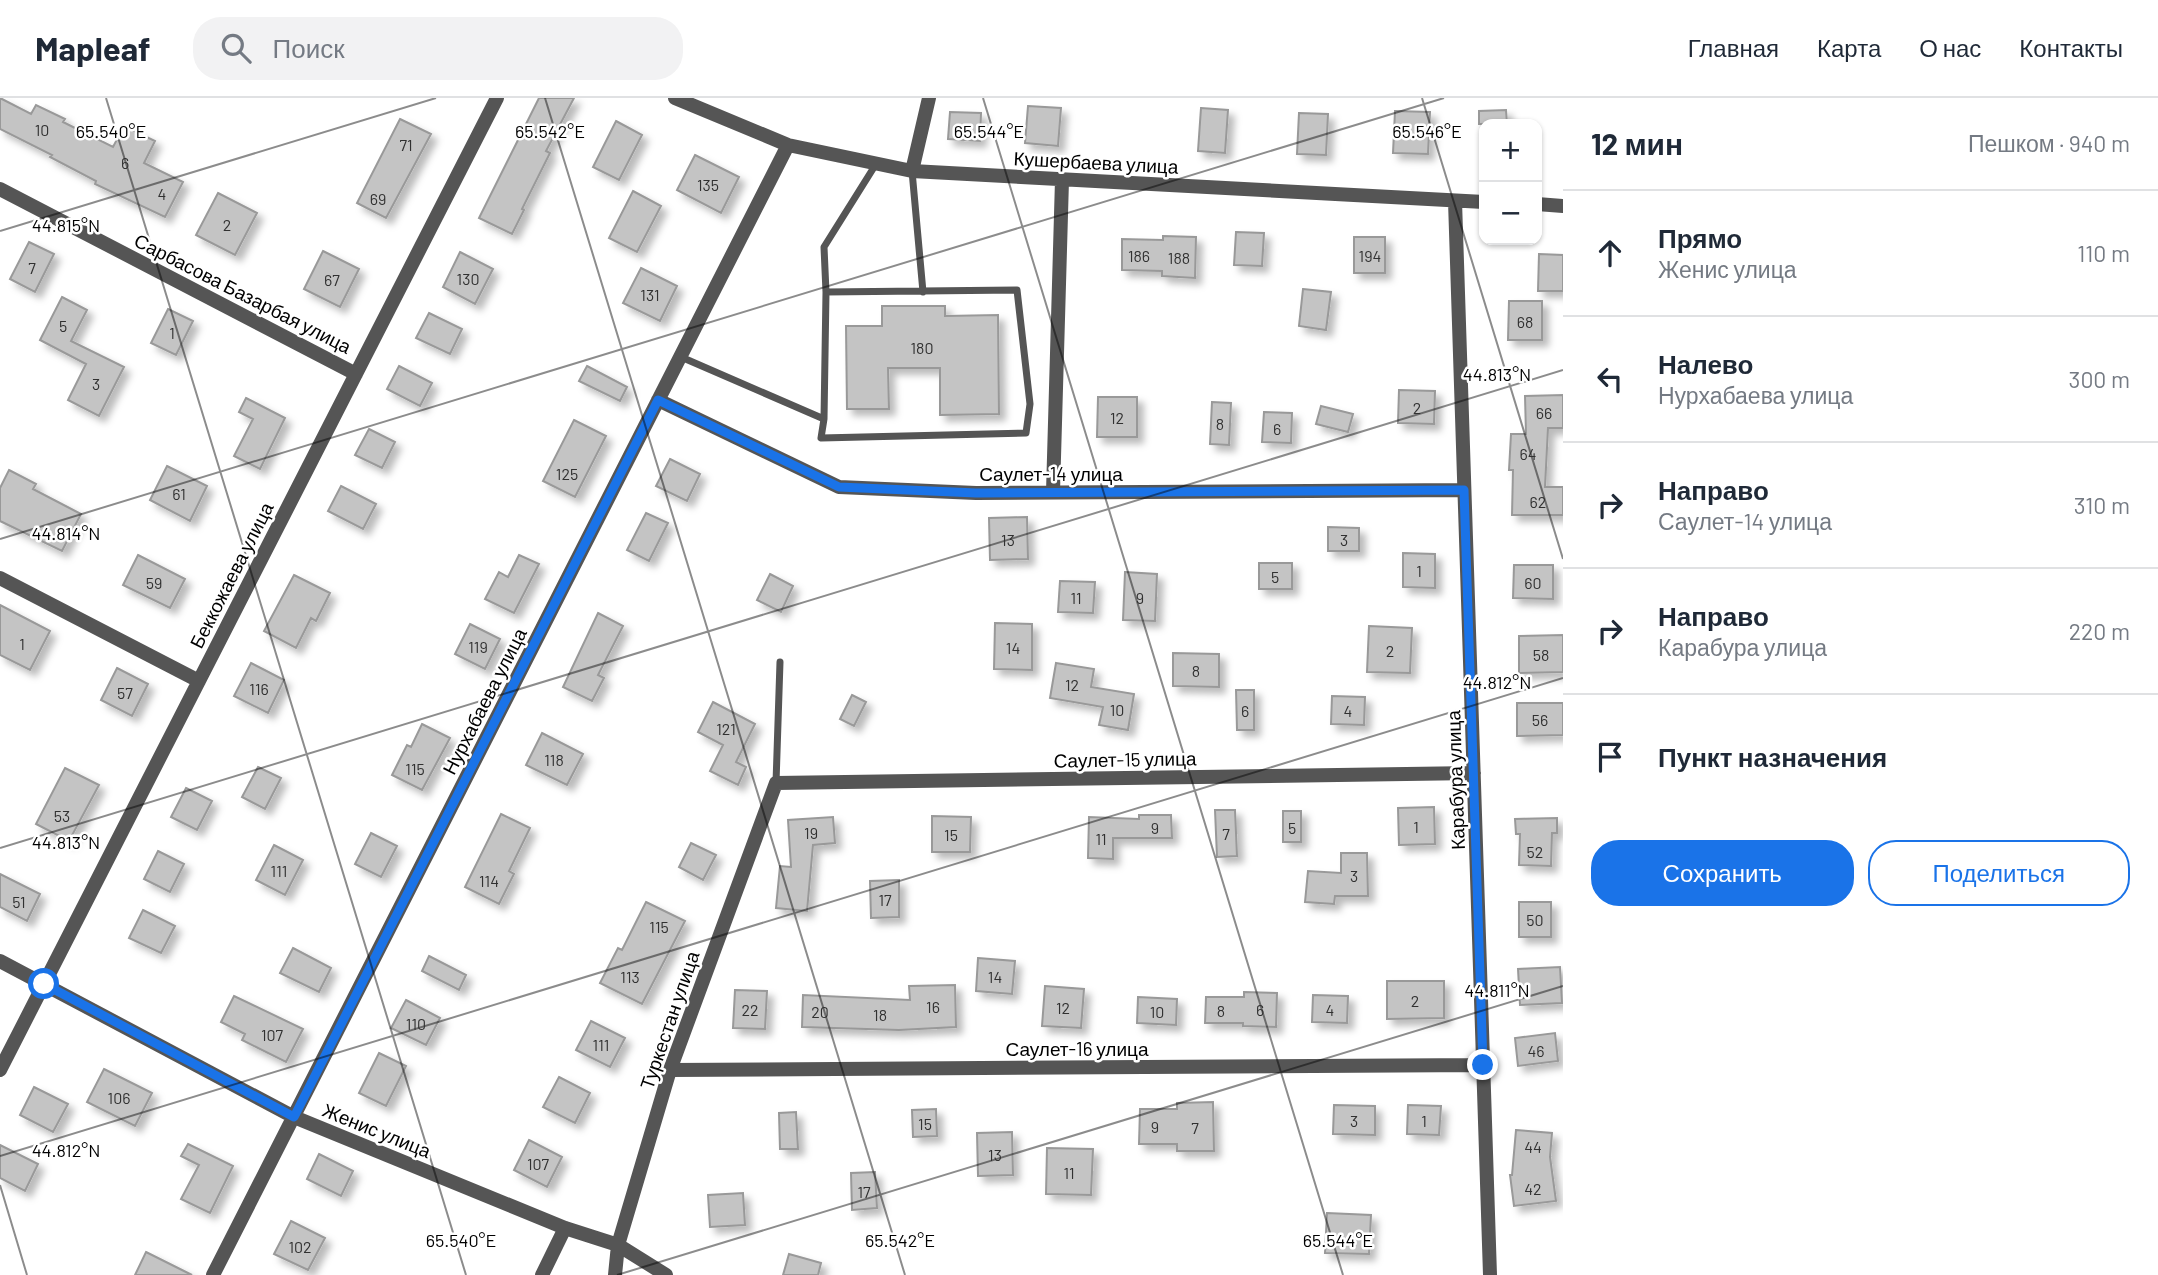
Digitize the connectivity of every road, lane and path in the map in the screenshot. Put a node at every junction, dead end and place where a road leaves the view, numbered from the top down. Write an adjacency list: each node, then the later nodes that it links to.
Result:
1 (497, 98): 16 (street, Беккожаева улица)
2 (675, 98): 4 (street, Кушербаева улица)
3 (929, 98): 6 (street)
4 (788, 145): 5 (street, Кушербаева улица); 15 (street, Нурхабаева улица)
5 (876, 163): 6 (street, Кушербаева улица); 13 (lane)
6 (912, 171): 7 (street, Кушербаева улица); 14 (lane)
7 (1062, 180): 9 (street, Кушербаева улица); 20 (street)
8 (0, 190): 16 (street, Сарбасова Базарбая улица)
9 (1455, 201): 10 (street, Кушербаева улица); 19 (street, Карабура улица)
10 (1479, 202)
11 (1542, 205): 12 (street)
12 (1563, 206)
13 (826, 292): 14 (lane); 18 (lane)
14 (923, 292): 18 (lane)
15 (680, 356): 17 (street, Нурхабаева улица); 18 (lane)
16 (356, 373): 23 (street, Беккожаева улица)
17 (658, 400): 20 (street, Саулет-14 улица); 31 (street, Нурхабаева улица)
18 (824, 419)
19 (1464, 490): 20 (street, Саулет-14 улица); 24 (street, Карабура улица)
20 (1053, 492)
21 (0, 578): 23 (street)
22 (780, 662): 25 (lane)
23 (199, 681): 27 (street, Беккожаева улица)
24 (1474, 774): 25 (street, Саулет-15 улица); 28 (street, Карабура улица)
25 (776, 783): 30 (street, Туркестан улица)
26 (0, 961): 27 (street, Женис улица)
27 (44, 984): 29 (street, Беккожаева улица); 31 (street, Женис улица)
28 (1483, 1065): 30 (street, Саулет-16 улица); 38 (street, Карабура улица)
29 (0, 1070)
30 (670, 1070): 33 (street, Туркестан улица)
31 (294, 1117): 32 (street, Женис улица); 34 (street, Нурхабаева улица)
32 (565, 1228): 33 (street, Женис улица); 35 (street)
33 (618, 1244): 36 (street, Туркестан улица); 37 (street, Женис улица)
34 (213, 1275)
35 (542, 1275)
36 (615, 1275)
37 (666, 1275)
38 (1490, 1275)

